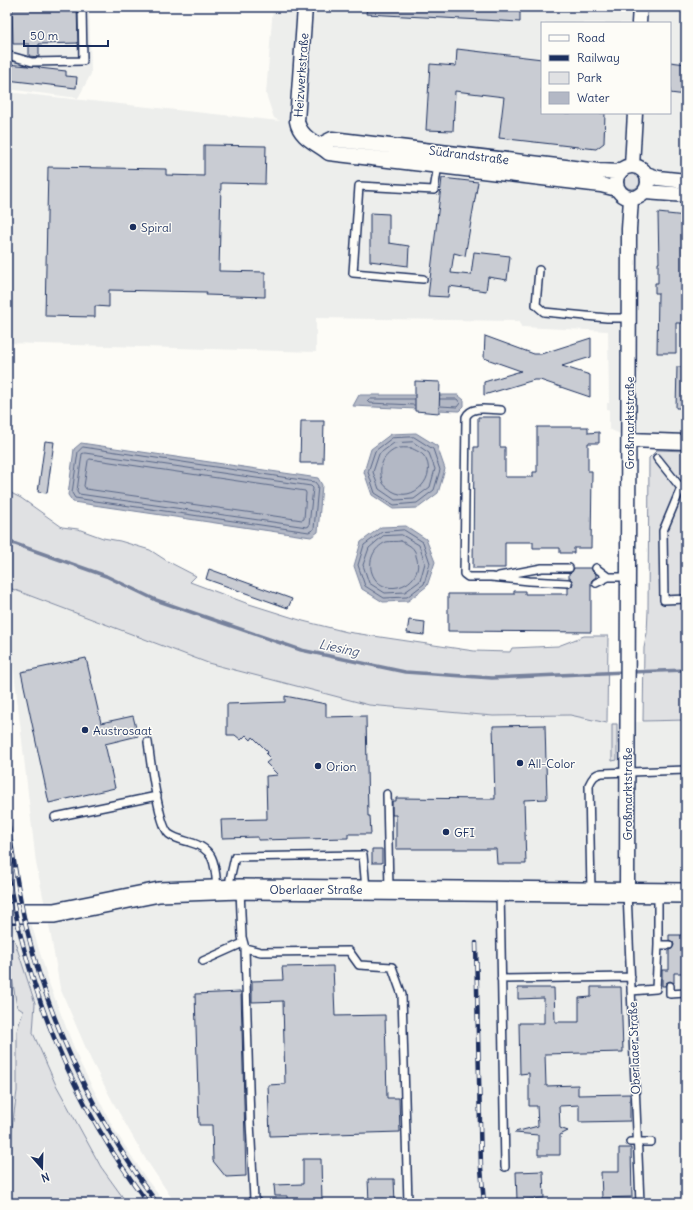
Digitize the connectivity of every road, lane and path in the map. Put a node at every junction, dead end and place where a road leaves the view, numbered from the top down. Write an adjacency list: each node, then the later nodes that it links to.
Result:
1 (82, 7): 5 (lane)
2 (305, 7): 7 (street, Heizwerkstraße)
3 (640, 7): 4 (street)
4 (639, 22)
5 (7, 55)
6 (635, 114): 9 (street)
7 (314, 142): 8 (street, Südrandstraße); 9 (street, Südrandstraße)
8 (438, 165): 12 (street, Südrandstraße); 17 (lane)
9 (626, 169): 10 (street, Südrandstraße); 12 (street)
10 (646, 174): 11 (street, Südrandstraße); 13 (street)
11 (686, 182)
12 (617, 189): 15 (street, Südrandstraße)
13 (646, 192): 14 (street); 15 (street)
14 (686, 195)
15 (631, 199): 18 (street, Großmarktstraße)
16 (539, 270): 18 (lane)
17 (423, 279)
18 (629, 318): 20 (street, Großmarktstraße)
19 (501, 410): 26 (lane)
20 (629, 440): 21 (street); 28 (street, Großmarktstraße)
21 (686, 442)
22 (657, 458): 23 (lane)
23 (684, 488): 31 (lane)
24 (569, 568): 26 (lane)
25 (596, 568): 27 (lane)
26 (491, 577): 29 (lane)
27 (608, 577): 28 (lane); 30 (lane)
28 (628, 578): 34 (street, Großmarktstraße)
29 (568, 583)
30 (596, 583)
31 (686, 599)
32 (148, 742): 36 (lane)
33 (686, 770): 34 (lane)
34 (627, 771): 42 (lane); 43 (street, Großmarktstraße)
35 (387, 794): 40 (lane)
36 (157, 796): 37 (lane); 38 (lane)
37 (54, 817)
38 (229, 889): 39 (main road, Oberlaaer Straße); 39 (lane); 46 (main road, Oberlaaer Straße); 49 (lane)
39 (366, 890): 40 (main road, Oberlaaer Straße)
40 (389, 890): 41 (main road, Oberlaaer Straße)
41 (500, 891): 42 (main road, Oberlaaer Straße); 52 (lane)
42 (591, 892): 43 (main road, Oberlaaer Straße)
43 (627, 892): 44 (main road, Oberlaaer Straße); 51 (lane, Oberlaaer Straße)
44 (658, 893): 45 (main road, Oberlaaer Straße); 47 (lane)
45 (686, 893)
46 (7, 913)
47 (658, 944): 48 (lane); 54 (lane)
48 (669, 945)
49 (244, 946): 50 (lane); 59 (lane); 60 (lane)
50 (203, 961)
51 (631, 977): 52 (lane); 54 (lane, Oberlaaer Straße)
52 (501, 979): 58 (lane)
53 (670, 986): 55 (lane)
54 (631, 991): 56 (lane, Oberlaaer Straße)
55 (686, 993)
56 (634, 1142): 57 (lane); 61 (lane, Oberlaaer Straße)
57 (651, 1142)
58 (505, 1167)
59 (258, 1203)
60 (408, 1203)
61 (640, 1203)

